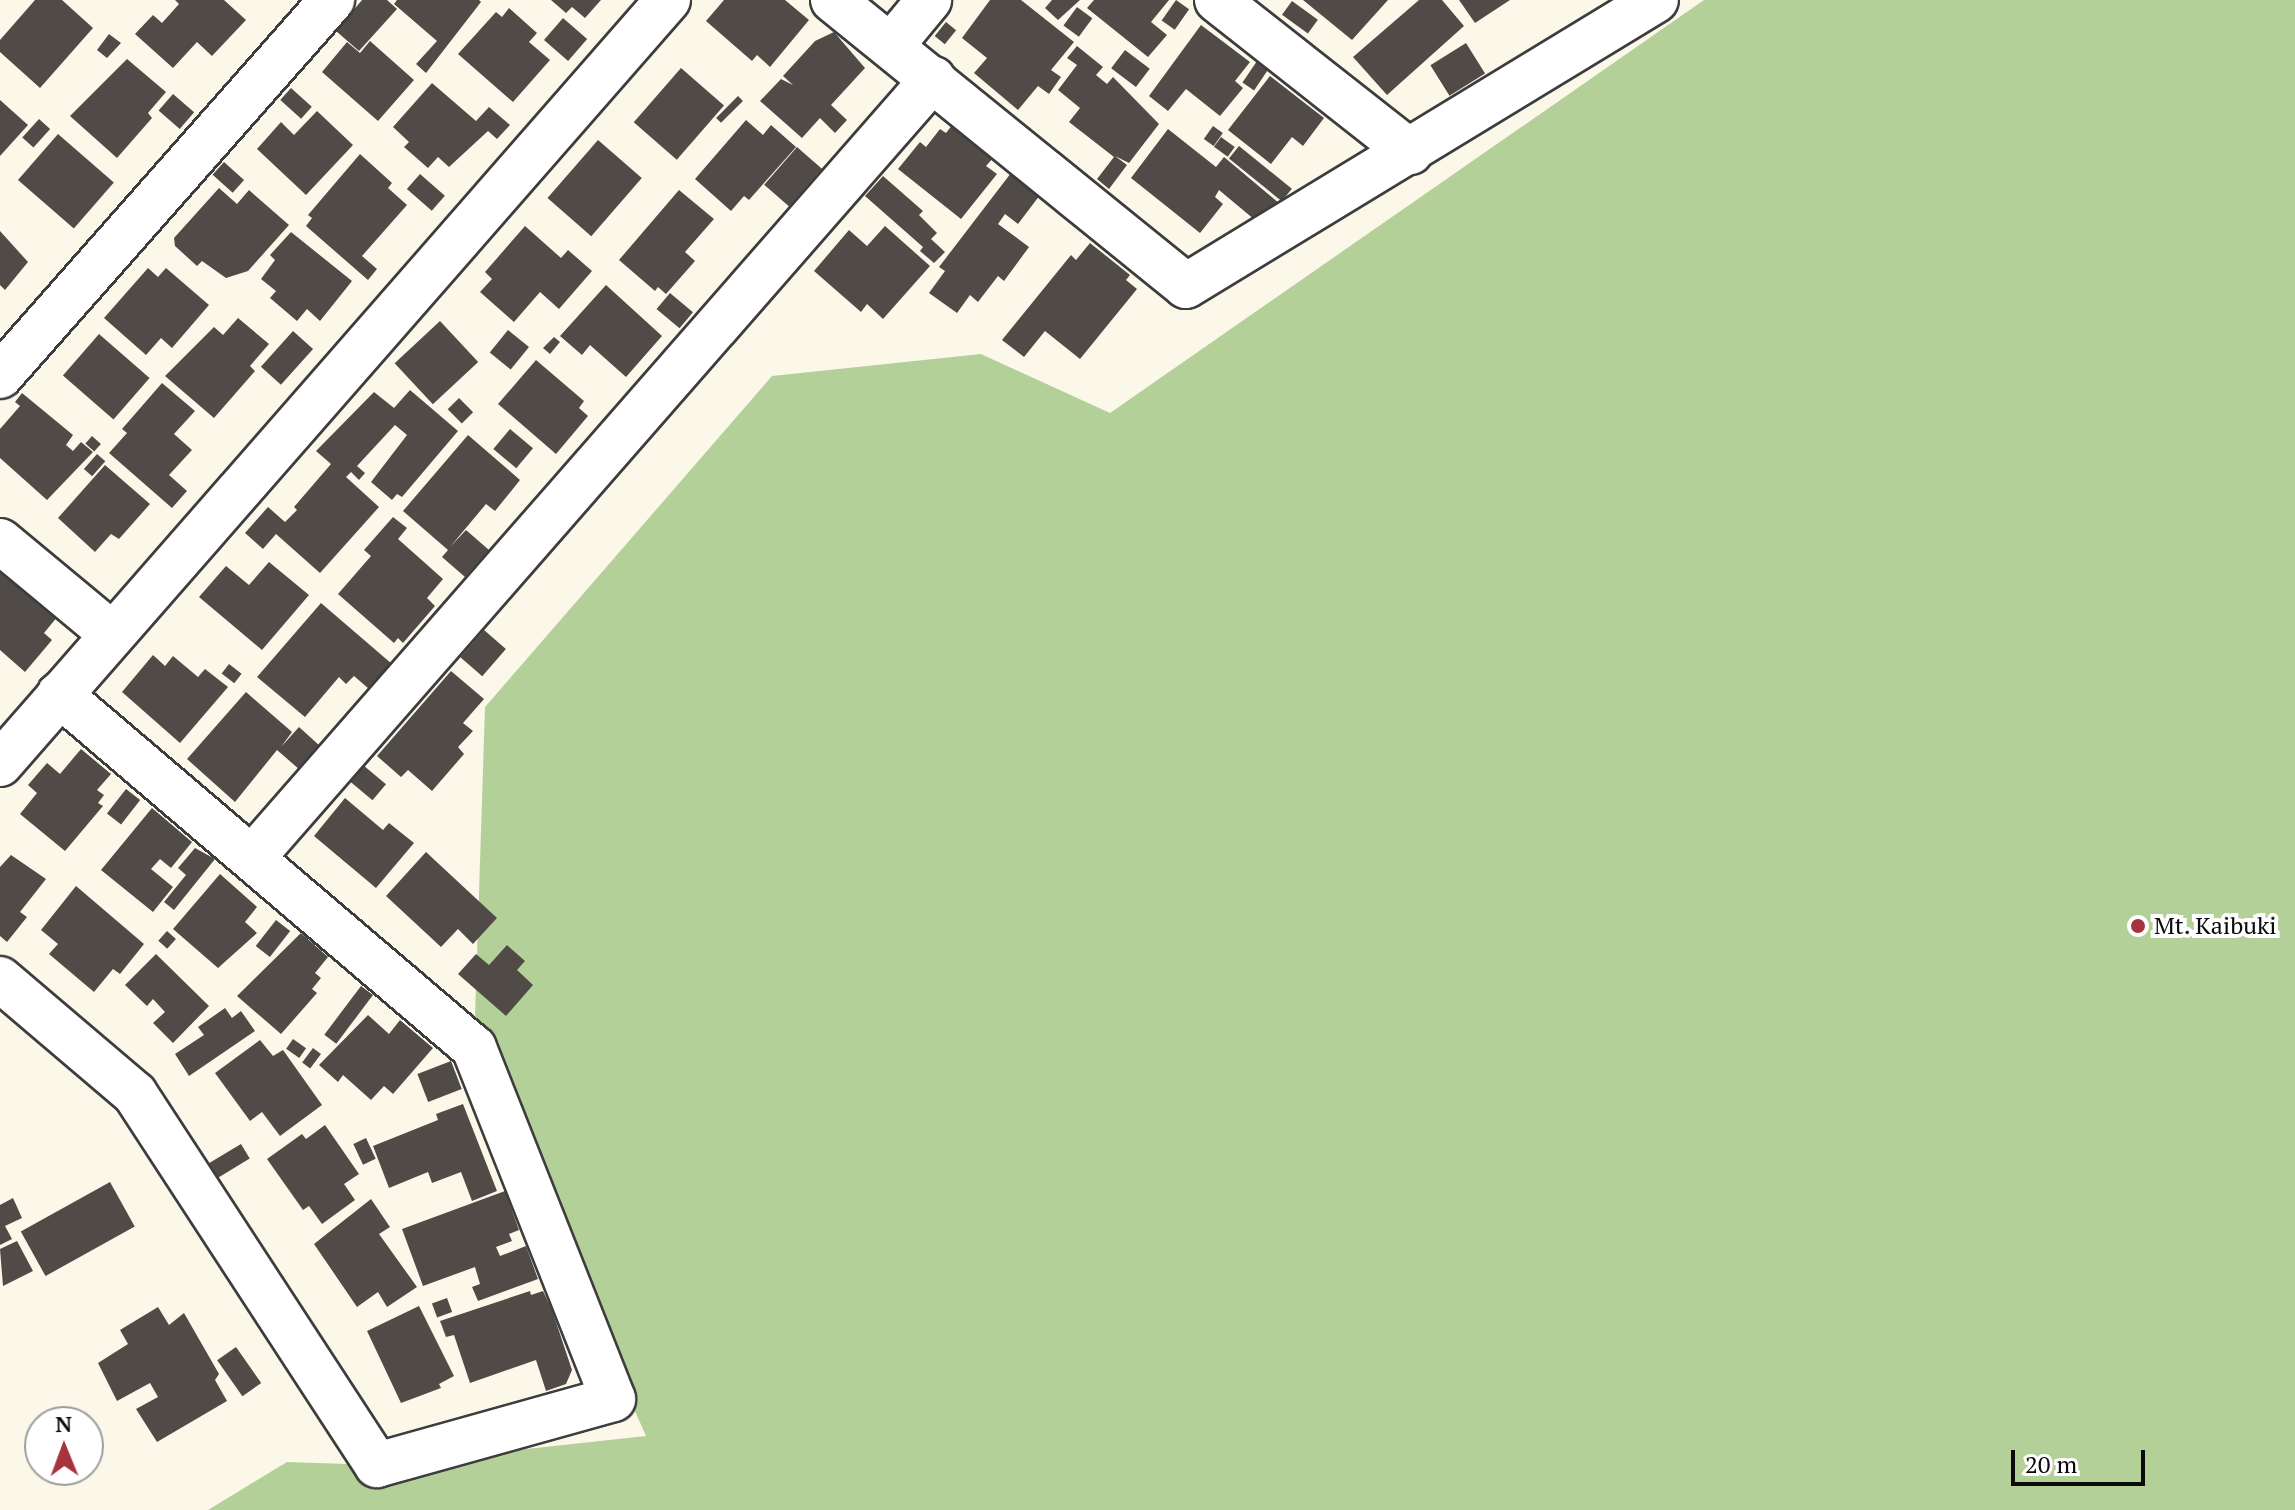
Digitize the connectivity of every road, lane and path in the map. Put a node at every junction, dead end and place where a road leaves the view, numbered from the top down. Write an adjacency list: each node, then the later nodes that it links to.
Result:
1 (332, 0): 10 (street)
2 (668, 0): 12 (street)
3 (833, 0): 7 (street)
4 (929, 0): 7 (street)
5 (1656, 0): 9 (street)
6 (1226, 3): 9 (street)
7 (891, 46): 8 (street)
8 (933, 79): 9 (street); 15 (street)
9 (1410, 152)
10 (0, 376)
11 (0, 541): 12 (street)
12 (111, 633): 13 (street)
13 (59, 694): 14 (street); 15 (street)
14 (0, 764)
15 (252, 858): 16 (street)
16 (0, 979)

